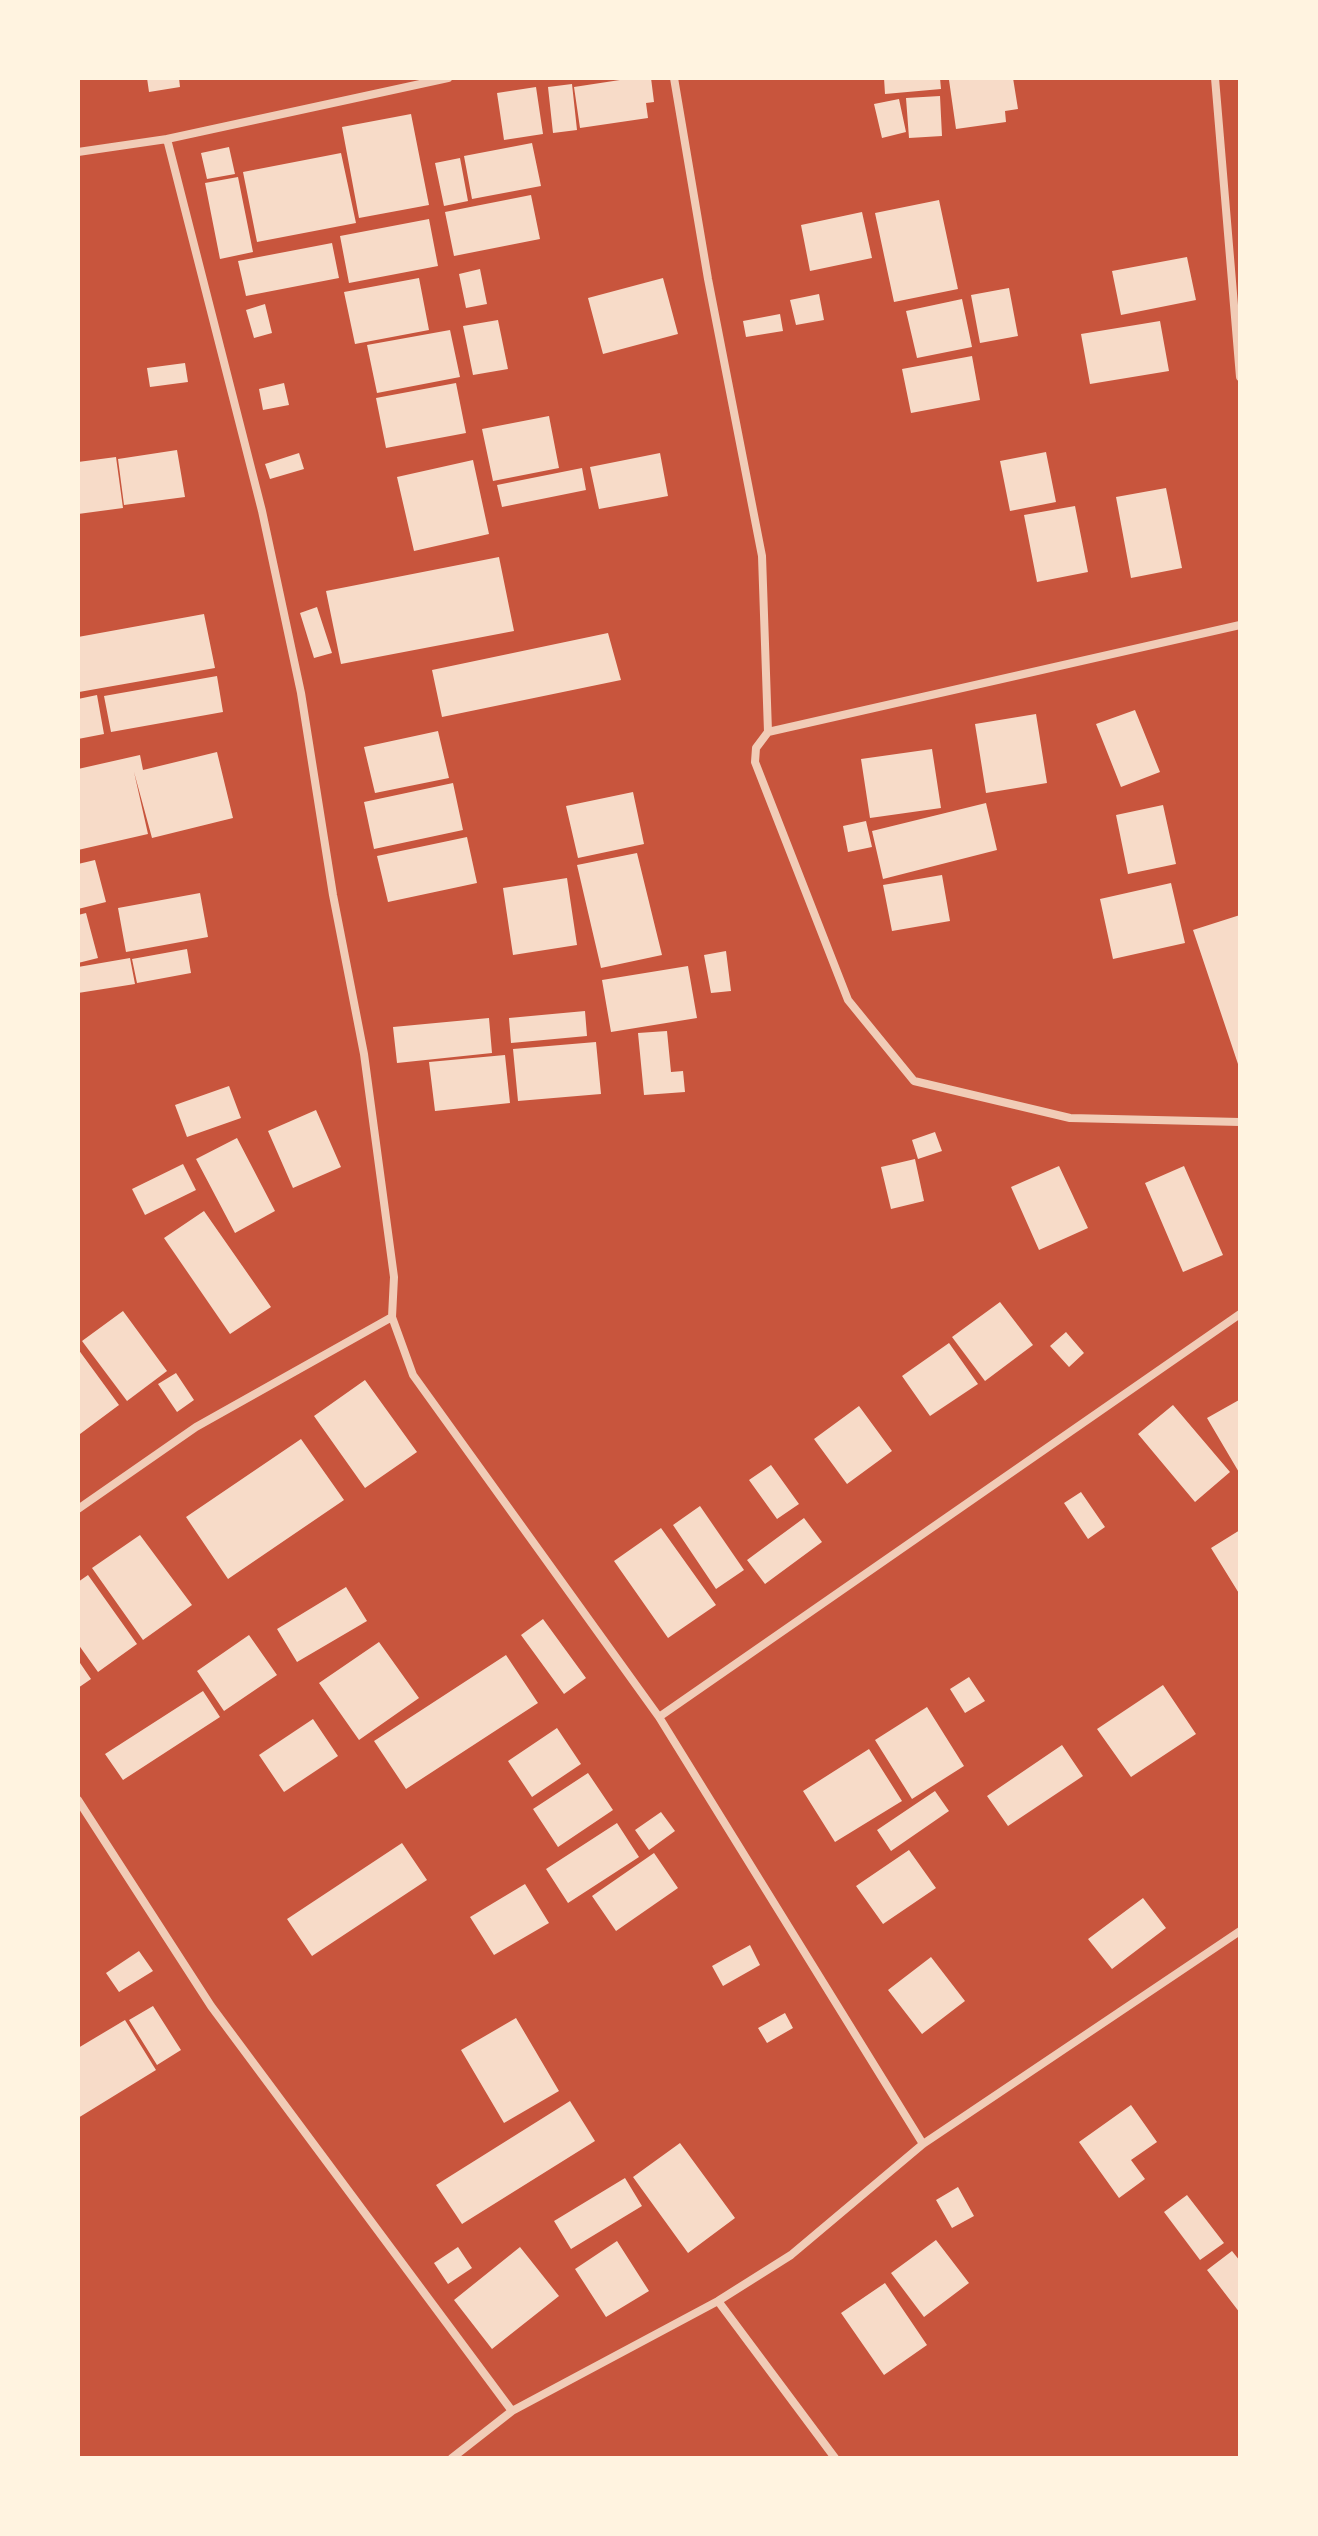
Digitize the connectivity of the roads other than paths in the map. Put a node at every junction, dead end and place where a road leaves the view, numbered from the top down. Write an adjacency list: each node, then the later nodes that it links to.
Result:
1 (448, 78): 4 (street)
2 (674, 78): 8 (street)
3 (1215, 78): 6 (street)
4 (167, 139): 5 (street); 11 (street)
5 (78, 152)
6 (1240, 377)
7 (1240, 625): 8 (street)
8 (768, 732): 9 (street)
9 (1240, 1122)
10 (1240, 1314): 13 (street)
11 (392, 1317): 12 (street); 13 (street)
12 (78, 1509)
13 (659, 1717): 16 (street)
14 (78, 1800): 18 (street)
15 (1240, 1931): 16 (street)
16 (923, 2144): 17 (street)
17 (718, 2301): 18 (street); 20 (street)
18 (512, 2411): 19 (street)
19 (452, 2458)
20 (835, 2458)

